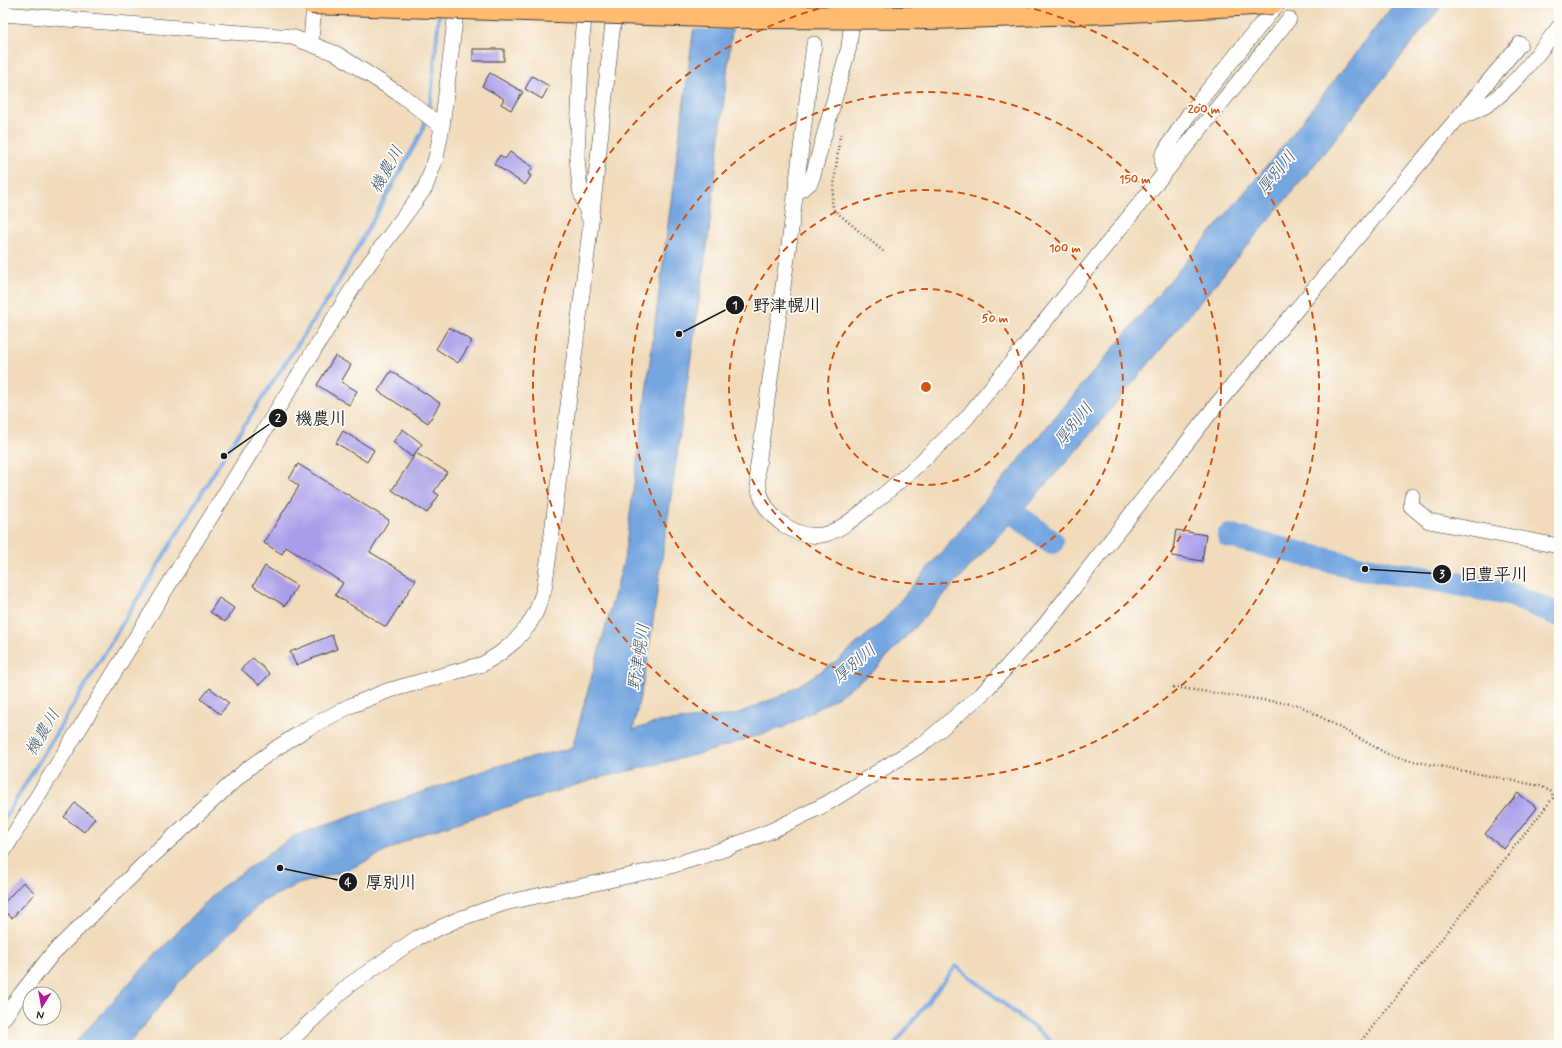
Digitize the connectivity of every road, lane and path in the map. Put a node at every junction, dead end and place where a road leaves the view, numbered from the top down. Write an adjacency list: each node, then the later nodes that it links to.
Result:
1 (313, 3): 6 (highway, bridge); 11 (street)
2 (457, 3): 15 (street)
3 (586, 3): 19 (street)
4 (615, 3): 19 (street)
5 (854, 3): 18 (street)
6 (1272, 3)
7 (1278, 3): 17 (street)
8 (3, 14): 11 (street)
9 (1289, 19): 17 (street)
10 (1559, 27): 14 (street)
11 (310, 43): 15 (street)
12 (814, 44): 18 (street)
13 (1520, 44): 14 (street)
14 (1458, 119): 26 (street)
15 (437, 123): 24 (street)
16 (841, 128): 20 (path)
17 (1165, 172): 18 (street)
18 (795, 194)
19 (591, 222): 25 (street)
20 (884, 252)
21 (1412, 496): 22 (street)
22 (1559, 546)
23 (1173, 687): 27 (path)
24 (3, 852)
25 (3, 1019)
26 (286, 1045)
27 (1358, 1045)

